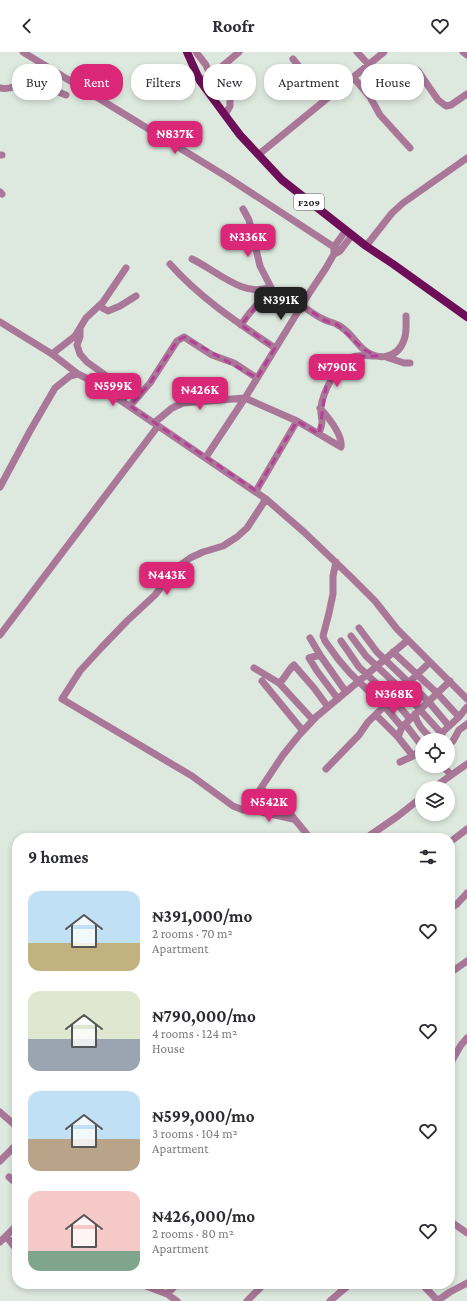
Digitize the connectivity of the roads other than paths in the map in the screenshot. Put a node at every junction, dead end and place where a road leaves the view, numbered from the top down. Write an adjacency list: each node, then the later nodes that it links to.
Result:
1 (23, 52): 31 (street)
2 (187, 52): 18 (main road, F209)
3 (196, 52): 10 (street)
4 (239, 52): 11 (street)
5 (357, 52): 13 (street)
6 (384, 52): 13 (street)
7 (463, 52): 8 (street)
8 (467, 55)
9 (293, 59): 12 (street)
10 (205, 64)
11 (225, 64)
12 (297, 64)
13 (369, 64)
14 (361, 70): 15 (street)
15 (353, 77): 25 (street)
16 (203, 79): 18 (street)
17 (424, 80): 20 (street)
18 (200, 81): 24 (main road, F209)
19 (0, 88): 21 (street)
20 (467, 94)
21 (66, 95)
22 (230, 100): 24 (street)
23 (324, 100): 26 (street)
24 (225, 115): 26 (main road, F209)
25 (410, 148)
26 (258, 155): 29 (main road, F209)
27 (467, 158): 30 (street)
28 (243, 209): 35 (street)
29 (349, 233): 30 (main road, F209); 31 (street)
30 (366, 246): 41 (main road, F209)
31 (336, 251): 38 (street)
32 (192, 259): 35 (street)
33 (170, 264): 43 (street)
34 (126, 268): 39 (street)
35 (270, 287): 36 (street)
36 (275, 295): 38 (street); 43 (street)
37 (136, 296): 39 (street)
38 (302, 305): 45 (street); 47 (street)
39 (99, 306): 44 (street)
40 (406, 316): 48 (street)
41 (467, 317)
42 (0, 322): 46 (street)
43 (241, 325): 45 (street)
44 (80, 328): 46 (street); 53 (street)
45 (275, 348): 51 (street)
46 (52, 354): 50 (street)
47 (377, 356): 48 (street); 54 (street)
48 (386, 357): 49 (street)
49 (410, 363)
50 (78, 374): 53 (street); 59 (street)
51 (257, 378): 52 (street); 53 (street)
52 (245, 398): 55 (street); 56 (street); 58 (street)
53 (126, 404): 56 (street)
54 (320, 408): 57 (street); 57 (street)
55 (297, 421): 57 (street); 60 (street)
56 (156, 424): 58 (street); 64 (street)
57 (319, 434)
58 (206, 457): 60 (street)
59 (0, 487)
60 (256, 491): 61 (street)
61 (266, 499): 62 (street); 114 (street)
62 (336, 562): 67 (street); 78 (street)
63 (359, 628): 71 (street)
64 (0, 635)
65 (351, 636): 73 (street)
66 (310, 638): 70 (street)
67 (408, 640): 69 (street); 72 (street)
68 (341, 641): 75 (street)
69 (393, 652): 71 (street); 76 (street)
70 (320, 655): 83 (street); 85 (street)
71 (384, 659): 73 (street); 81 (street)
72 (430, 662): 76 (street); 79 (street)
73 (377, 666): 75 (street); 82 (street)
74 (254, 668): 80 (street)
75 (366, 675): 78 (street); 86 (street)
76 (418, 675): 81 (street); 84 (street)
77 (262, 681): 98 (street)
78 (359, 681): 83 (street); 90 (street)
79 (450, 681): 84 (street); 87 (street)
80 (279, 683): 89 (street); 95 (street)
81 (409, 683): 82 (street); 88 (street)
82 (402, 690): 86 (street); 94 (street)
83 (346, 692): 85 (street)
84 (437, 693): 88 (street); 93 (street)
85 (338, 699): 89 (street)
86 (393, 699): 90 (street); 94 (street)
87 (467, 699)
88 (428, 701): 94 (street); 97 (street)
89 (328, 707): 95 (street)
90 (385, 707): 92 (street); 94 (street)
91 (467, 707): 93 (street)
92 (376, 715): 99 (street); 109 (street)
93 (459, 717): 97 (street)
94 (410, 719): 99 (street); 100 (street); 101 (street); 102 (street); 104 (street)
95 (313, 720): 98 (street)
96 (467, 724): 105 (street)
97 (450, 726): 103 (street)
98 (303, 730): 112 (street)
99 (392, 730): 104 (street)
100 (416, 733)
101 (426, 733)
102 (440, 733)
103 (443, 733)
104 (398, 737): 106 (street)
105 (455, 737)
106 (414, 756): 107 (street)
107 (400, 762)
108 (467, 764): 110 (street)
109 (326, 769)
110 (451, 775): 111 (street)
111 (443, 781)
112 (262, 788): 114 (street); 115 (street)
113 (415, 802): 118 (street)
114 (246, 809): 115 (street)
115 (293, 819): 117 (street)
116 (467, 829): 119 (street)
117 (306, 833)
118 (373, 833)
119 (455, 838)
120 (467, 893): 121 (street)
121 (455, 904)
122 (467, 961): 123 (street)
123 (455, 969)
124 (467, 1038): 125 (street)
125 (455, 1054)
126 (0, 1112): 127 (street)
127 (12, 1122)
128 (12, 1149): 129 (street)
129 (0, 1161)
130 (9, 1177): 131 (street)
131 (12, 1180)
132 (455, 1225): 134 (street)
133 (12, 1230): 135 (street)
134 (467, 1233)
135 (6, 1236): 136 (street); 137 (street)
136 (0, 1242)
137 (12, 1244)
138 (467, 1283): 148 (street)
139 (154, 1289): 144 (street)
140 (172, 1289): 144 (street)
141 (259, 1289): 146 (street)
142 (344, 1289): 147 (street)
143 (427, 1289): 148 (street)
144 (167, 1294): 145 (street)
145 (178, 1301)
146 (247, 1301)
147 (330, 1301)
148 (438, 1301)

